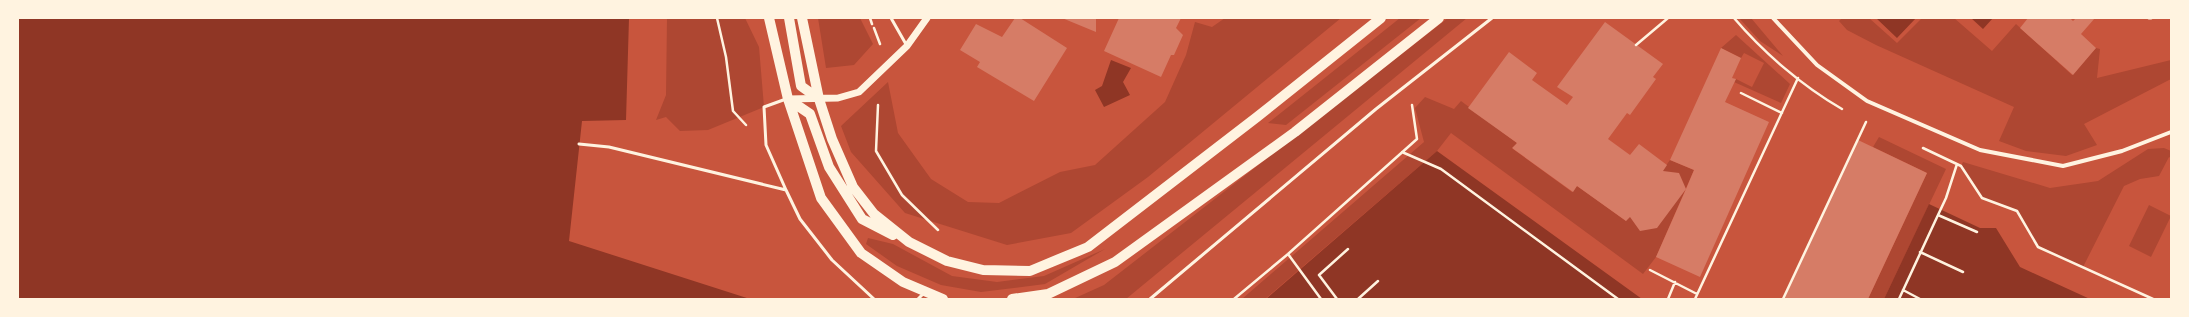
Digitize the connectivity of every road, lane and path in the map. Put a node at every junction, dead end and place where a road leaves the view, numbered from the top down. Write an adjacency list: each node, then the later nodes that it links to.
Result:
1 (717, 18): 30 (path)
2 (769, 18): 21 (main road)
3 (789, 18): 22 (main road)
4 (802, 18): 22 (main road)
5 (870, 18): 14 (path)
6 (891, 18): 16 (lane)
7 (927, 18): 16 (street)
8 (1381, 18): 38 (main road)
9 (1439, 18): 51 (main road)
10 (1492, 18): 18 (lane)
11 (1668, 18): 15 (path)
12 (1734, 18): 17 (path)
13 (1773, 18): 28 (street)
14 (880, 45)
15 (1636, 45)
16 (908, 46): 22 (street)
17 (1798, 78): 19 (path); 24 (path)
18 (1410, 84): 32 (path); 52 (lane)
19 (1808, 85)
20 (1741, 93): 24 (path)
21 (788, 99): 22 (street); 30 (lane); 38 (main road); 48 (main road)
22 (818, 99): 38 (main road)
23 (878, 105): 36 (path)
24 (1782, 113): 47 (path)
25 (1862, 120): 26 (path)
26 (1866, 122): 27 (path); 60 (path)
27 (1872, 125)
28 (2171, 132)
29 (579, 144): 34 (lane)
30 (766, 145): 34 (lane)
31 (1921, 148): 33 (path)
32 (1402, 152): 41 (path); 57 (path)
33 (1957, 164): 35 (path); 63 (path)
34 (786, 190): 49 (lane)
35 (1938, 215): 37 (path); 40 (path)
36 (940, 232)
37 (1977, 232)
38 (909, 242)
39 (1348, 249): 55 (path)
40 (1920, 252): 43 (path); 46 (path)
41 (1288, 254): 53 (path); 54 (path)
42 (1650, 270): 45 (path)
43 (1963, 272)
44 (1378, 281): 56 (path)
45 (1675, 282): 47 (path); 58 (path)
46 (1903, 290): 61 (path); 62 (path)
47 (1698, 294): 59 (path)
48 (922, 296): 50 (main road)
49 (874, 299)
50 (943, 299)
51 (1012, 299)
52 (1150, 299)
53 (1234, 299)
54 (1321, 299)
55 (1337, 299)
56 (1358, 299)
57 (1618, 299)
58 (1668, 299)
59 (1695, 299)
60 (1783, 299)
61 (1899, 299)
62 (1920, 299)
63 (2153, 299)

